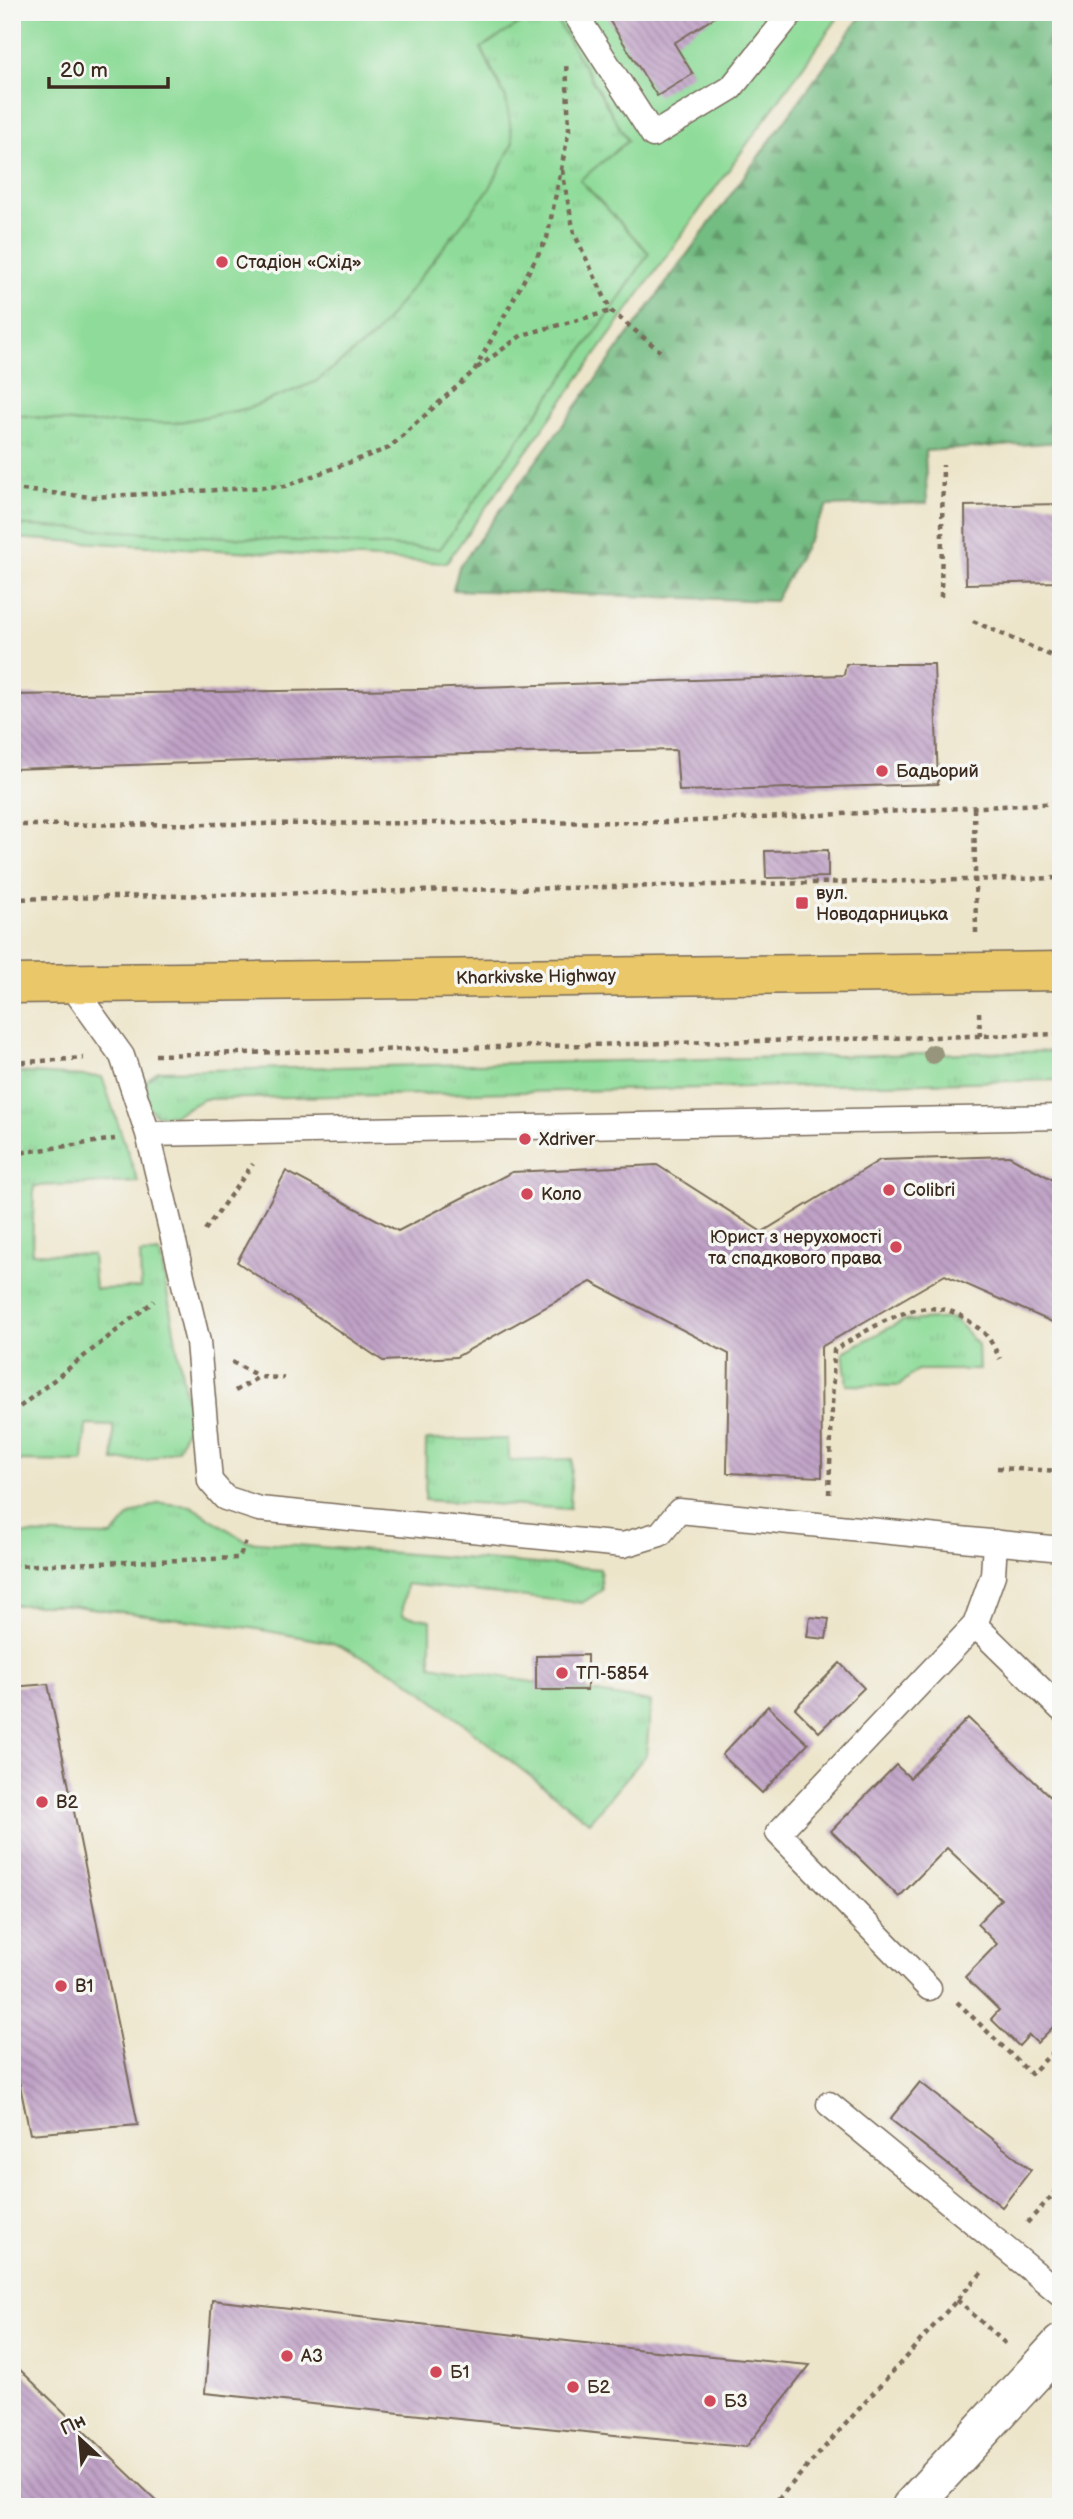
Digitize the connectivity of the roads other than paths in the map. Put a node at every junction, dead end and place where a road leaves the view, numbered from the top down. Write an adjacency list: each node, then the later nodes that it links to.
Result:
1 (573, 12): 2 (lane)
2 (792, 12)
3 (1061, 971): 4 (main road, Kharkivske Highway)
4 (69, 982): 5 (main road, Kharkivske Highway); 7 (lane)
5 (12, 984)
6 (1061, 1117): 7 (lane)
7 (148, 1134): 8 (lane)
8 (995, 1542): 9 (lane); 10 (lane)
9 (1061, 1549)
10 (975, 1625): 11 (lane); 12 (lane)
11 (1061, 1709)
12 (929, 1988)
13 (829, 2104): 14 (lane)
14 (1061, 2294)
15 (1061, 2344): 16 (street)
16 (911, 2507)

